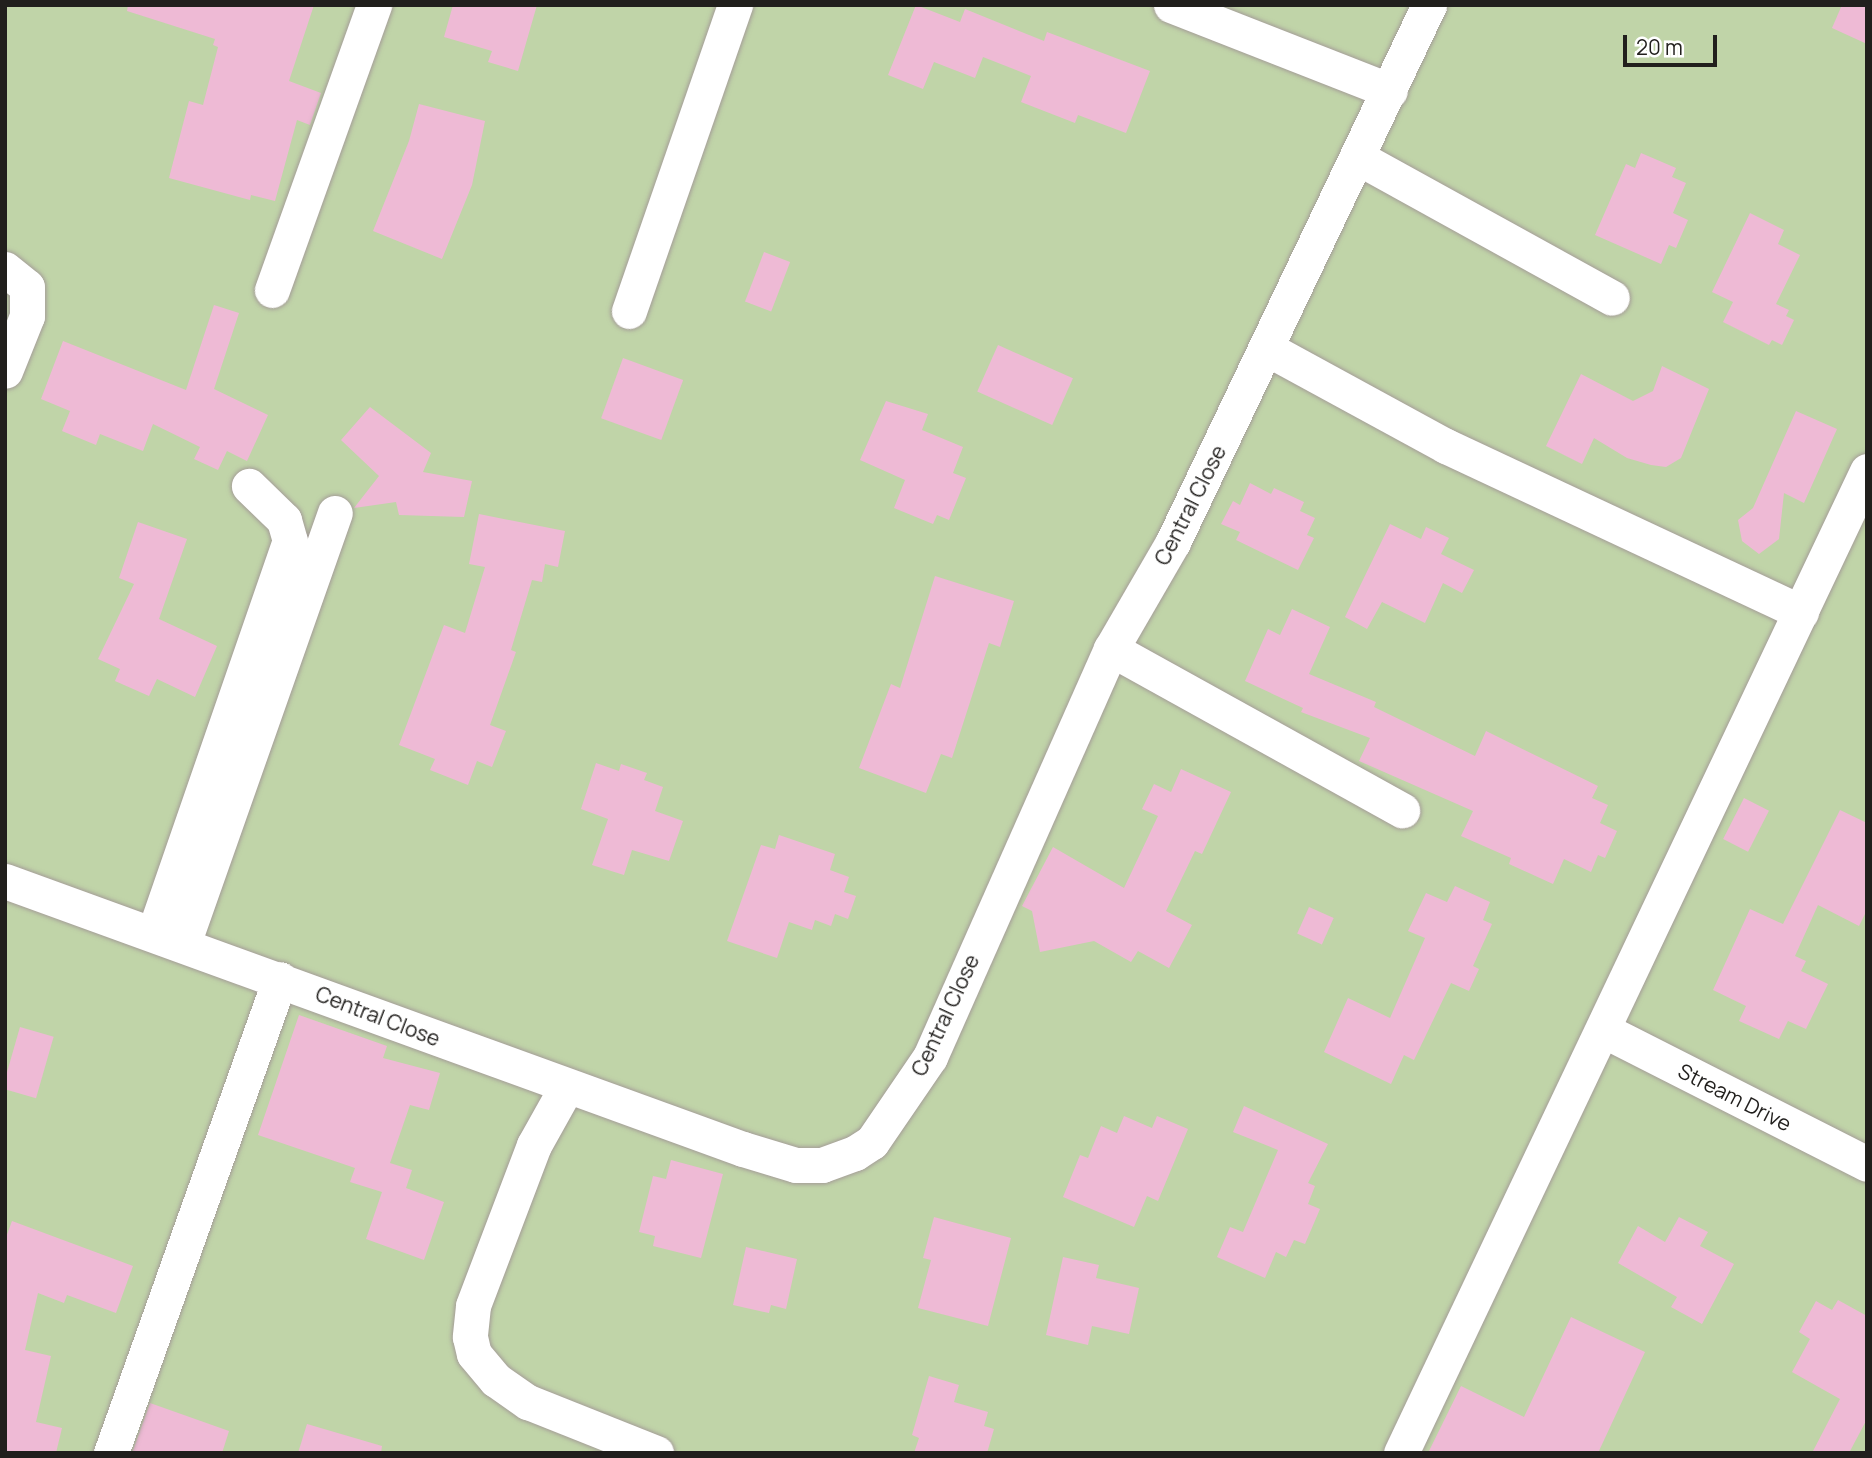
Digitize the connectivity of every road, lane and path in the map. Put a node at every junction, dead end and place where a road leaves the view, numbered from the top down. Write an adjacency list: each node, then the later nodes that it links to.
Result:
1 (374, 5): 8 (street)
2 (736, 5): 10 (street)
3 (1171, 5): 5 (street)
4 (1429, 5): 5 (street, Central Close)
5 (1390, 91): 6 (street, Central Close)
6 (1357, 157): 9 (street); 11 (street, Central Close)
7 (5, 269): 12 (street)
8 (272, 290)
9 (1612, 298)
10 (629, 311)
11 (1266, 348): 16 (street); 17 (street, Central Close)
12 (5, 371)
13 (1867, 471): 16 (street)
14 (249, 486): 20 (street)
15 (335, 513): 20 (street)
16 (1801, 612): 22 (street)
17 (1111, 649): 18 (street); 23 (street, Central Close)
18 (1402, 810)
19 (5, 881): 20 (street, Central Close)
20 (169, 939): 21 (street, Central Close)
21 (280, 979): 23 (street, Central Close); 25 (street)
22 (1603, 1030): 24 (street, Stream Drive); 27 (street)
23 (568, 1086): 26 (street)
24 (1867, 1164)
25 (111, 1453)
26 (656, 1453)
27 (1401, 1453)

